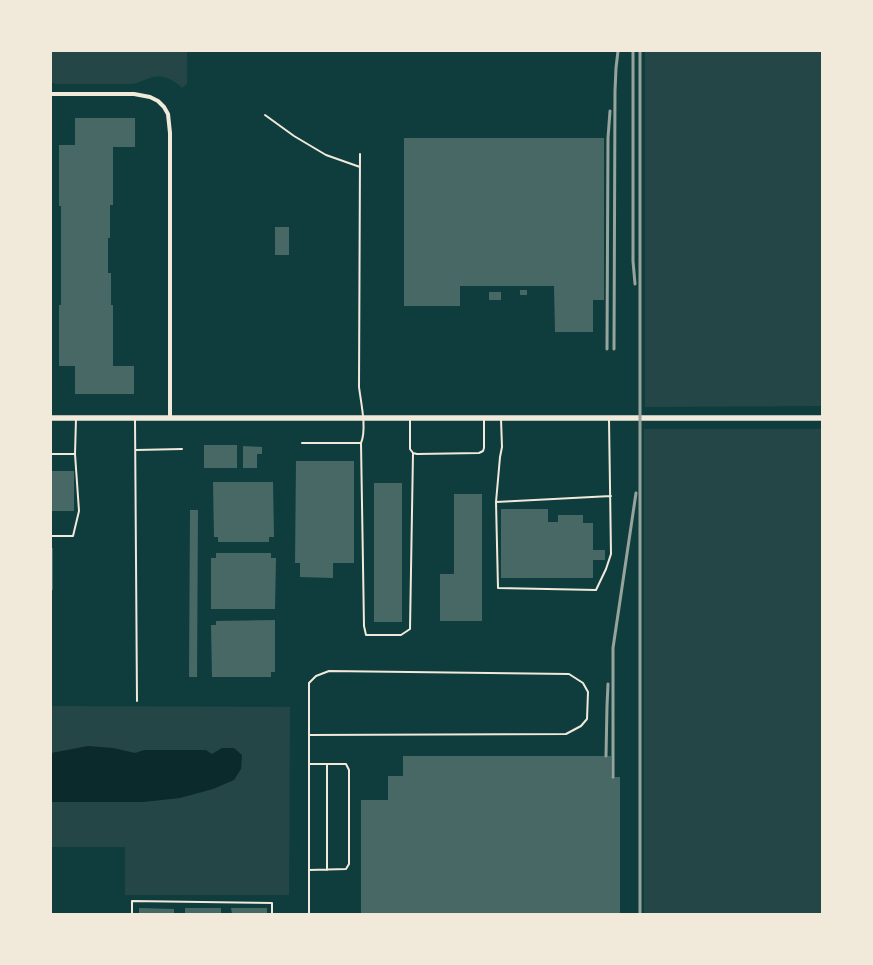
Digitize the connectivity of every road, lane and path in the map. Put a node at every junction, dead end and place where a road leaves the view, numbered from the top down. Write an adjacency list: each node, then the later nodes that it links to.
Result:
1 (51, 94): 10 (street)
2 (265, 114): 4 (lane)
3 (360, 154): 4 (lane)
4 (360, 167): 11 (lane)
5 (484, 417): 6 (street); 12 (street); 19 (lane)
6 (501, 417): 13 (street); 23 (lane)
7 (51, 418): 8 (street)
8 (76, 418): 9 (street); 21 (lane)
9 (135, 418): 10 (street); 18 (lane)
10 (170, 418): 11 (street)
11 (363, 418): 12 (street); 15 (lane)
12 (410, 418): 19 (lane)
13 (609, 418): 14 (street); 22 (lane)
14 (822, 418)
15 (361, 443): 16 (lane); 19 (lane)
16 (302, 444)
17 (182, 449): 18 (lane)
18 (136, 450): 25 (lane)
19 (412, 453)
20 (51, 454): 21 (lane)
21 (76, 454): 24 (lane)
22 (611, 496): 23 (lane); 23 (lane)
23 (496, 502)
24 (51, 536)
25 (137, 701)
26 (310, 735): 26 (lane); 27 (lane)
27 (310, 764): 28 (lane); 29 (lane)
28 (327, 764): 30 (lane); 30 (lane)
29 (309, 870): 30 (lane); 33 (lane)
30 (328, 870)
31 (132, 914): 32 (lane)
32 (272, 914)
33 (309, 914)

